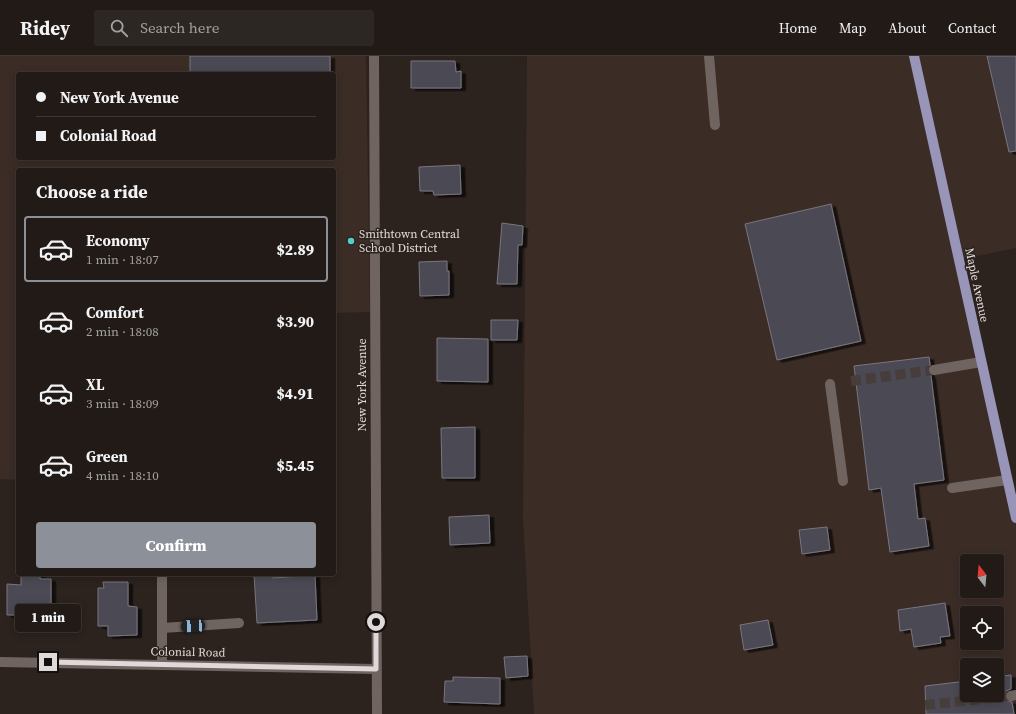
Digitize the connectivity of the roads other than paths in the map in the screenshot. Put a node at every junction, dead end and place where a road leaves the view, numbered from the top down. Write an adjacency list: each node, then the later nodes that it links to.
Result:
1 (374, 56): 17 (street, New York Avenue)
2 (709, 56): 4 (street)
3 (914, 56): 5 (main road, Maple Avenue)
4 (715, 125)
5 (981, 362): 6 (street); 8 (main road, Maple Avenue)
6 (934, 370)
7 (830, 384): 9 (street)
8 (1008, 480): 10 (street); 11 (main road, Maple Avenue)
9 (843, 481)
10 (952, 488)
11 (1016, 518)
12 (162, 576): 14 (street)
13 (239, 623): 14 (street)
14 (162, 628): 16 (street)
15 (0, 662): 16 (street, Colonial Road)
16 (162, 664): 17 (street, Colonial Road)
17 (376, 669): 18 (street, New York Avenue)
18 (377, 714)

